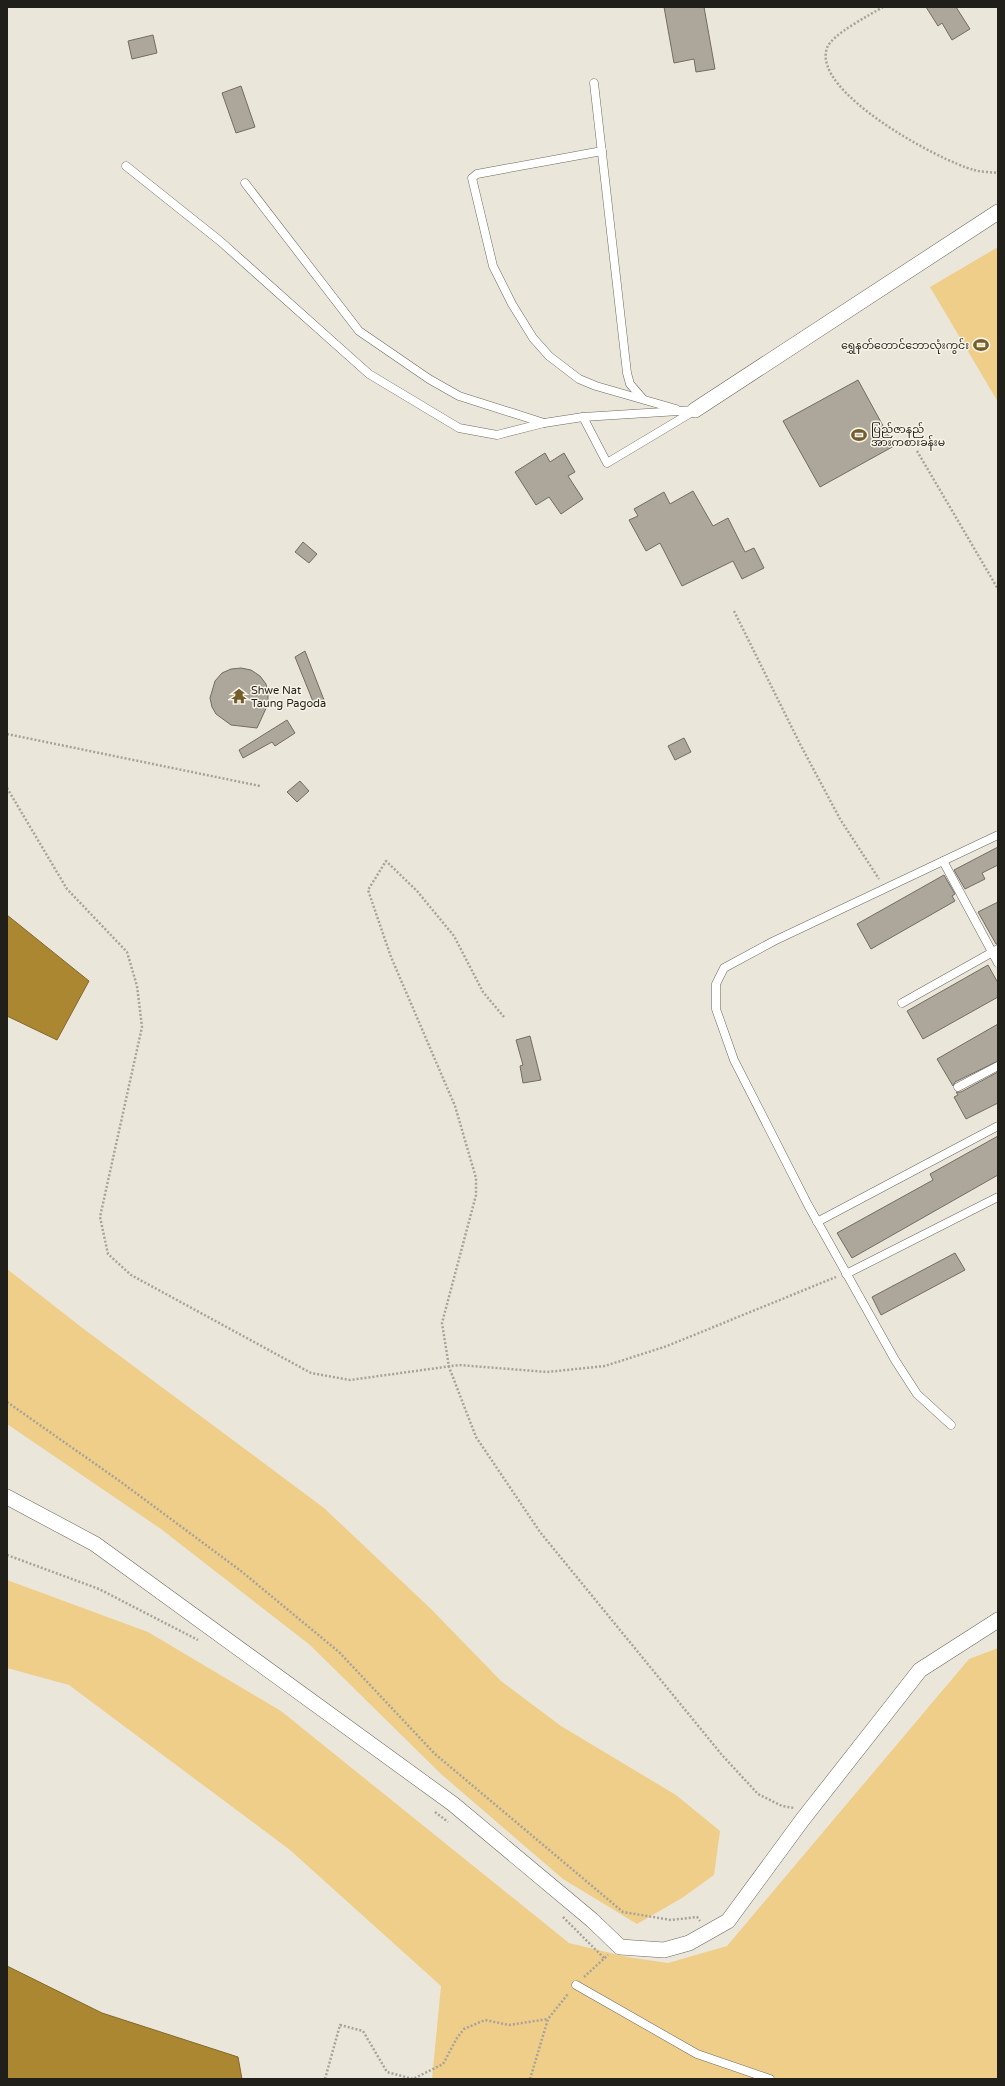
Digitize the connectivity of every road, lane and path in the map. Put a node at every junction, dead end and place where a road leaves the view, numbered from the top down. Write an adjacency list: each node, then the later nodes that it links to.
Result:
1 (883, 7): 5 (path)
2 (594, 83): 3 (lane)
3 (602, 151): 8 (lane); 8 (lane)
4 (126, 166): 11 (lane)
5 (998, 173)
6 (245, 182): 11 (lane)
7 (998, 212): 9 (street)
8 (643, 400): 9 (lane)
9 (689, 411): 10 (lane); 10 (lane)
10 (583, 417): 11 (lane)
11 (544, 423)
12 (917, 451): 13 (path)
13 (998, 589)
14 (734, 611): 20 (path)
15 (7, 734): 16 (path)
16 (260, 786)
17 (7, 788): 31 (path)
18 (998, 835): 19 (lane)
19 (943, 861): 20 (lane); 21 (lane)
20 (885, 888): 29 (lane)
21 (995, 951): 22 (lane); 23 (lane)
22 (998, 963)
23 (902, 1002)
24 (504, 1017): 31 (path)
25 (998, 1066): 26 (lane)
26 (958, 1087)
27 (998, 1126): 29 (lane)
28 (998, 1197): 30 (lane)
29 (817, 1222): 30 (lane)
30 (846, 1274): 31 (path); 33 (lane)
31 (449, 1367): 39 (path)
32 (7, 1402): 42 (path)
33 (950, 1425)
34 (7, 1497): 43 (street)
35 (7, 1555): 37 (path)
36 (998, 1620): 39 (street)
37 (200, 1641)
38 (434, 1811): 40 (path)
39 (810, 1811): 42 (street)
40 (453, 1826)
41 (561, 1916): 44 (path)
42 (710, 1931): 43 (street)
43 (620, 1947): 44 (path)
44 (604, 1958): 45 (path)
45 (576, 1986): 46 (path); 49 (lane)
46 (548, 2019): 47 (path); 48 (path)
47 (324, 2079)
48 (530, 2079)
49 (770, 2079)

